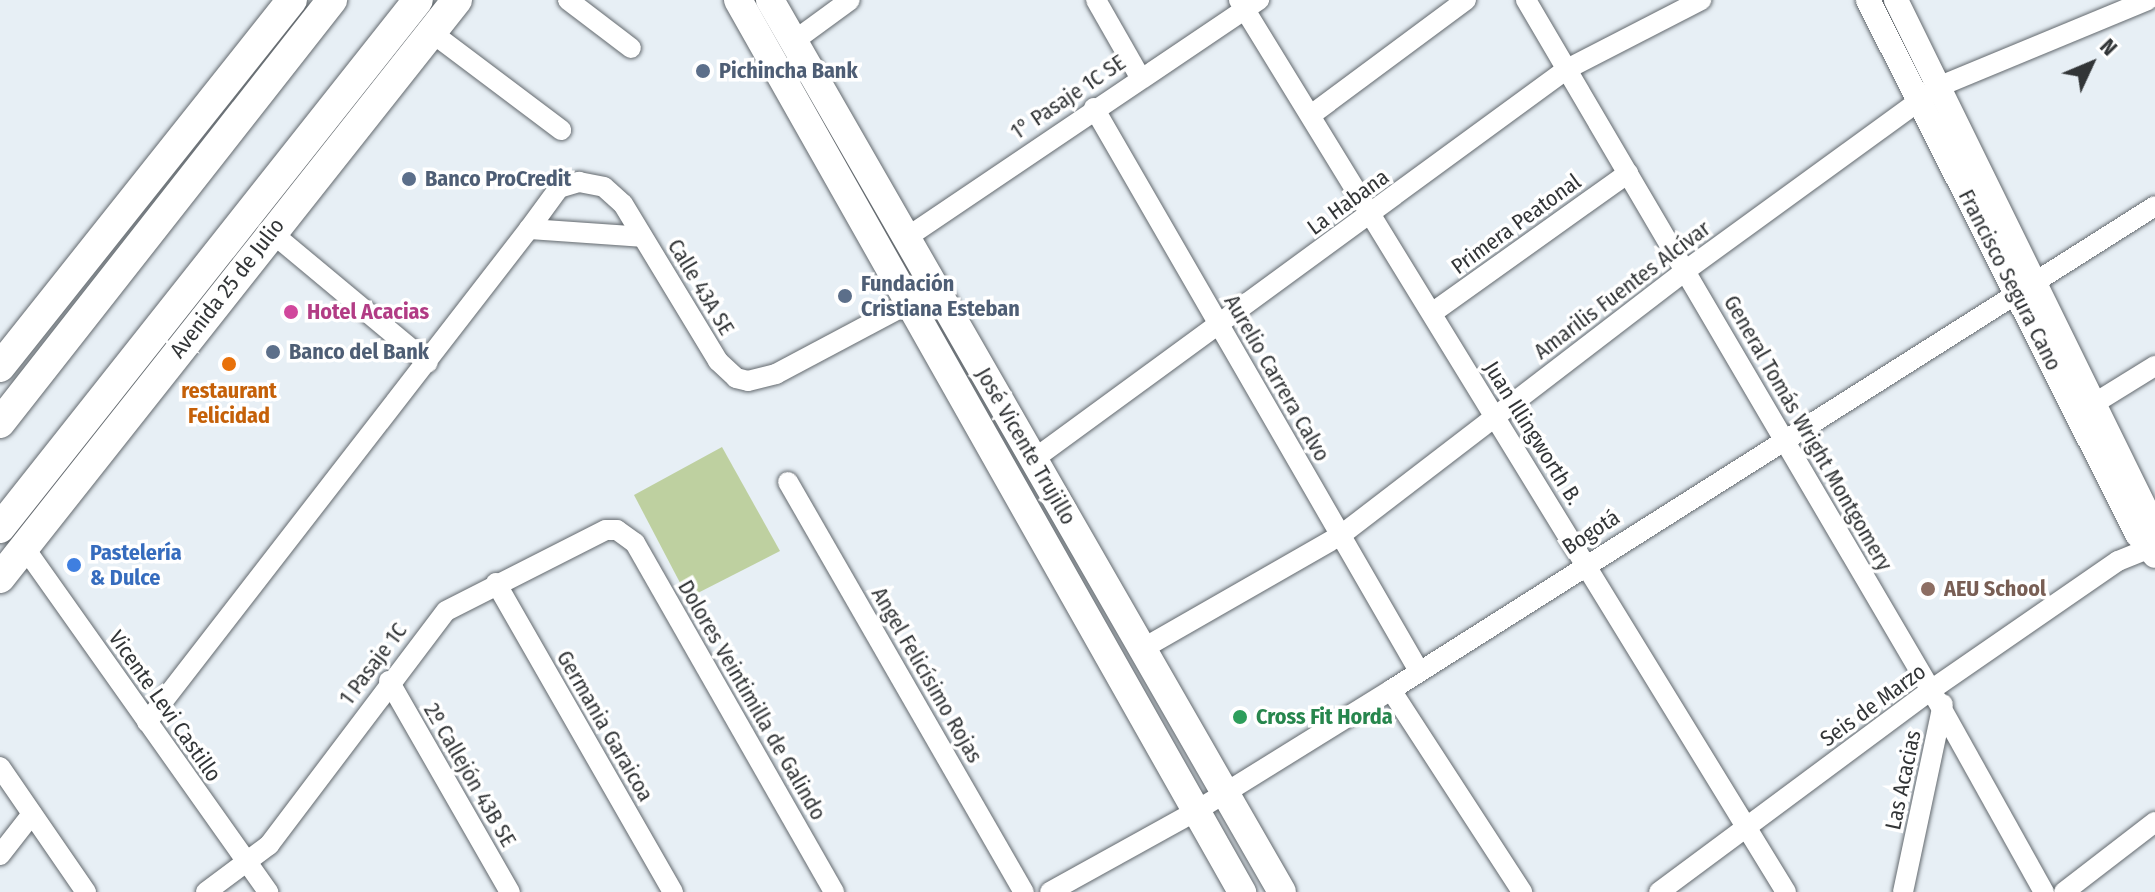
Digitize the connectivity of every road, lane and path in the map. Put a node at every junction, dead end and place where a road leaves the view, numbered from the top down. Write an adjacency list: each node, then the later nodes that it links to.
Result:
1 (292, 0): 43 (main road)
2 (332, 0): 47 (main road)
3 (418, 0): 45 (main road, Avenida 25 de Julio)
4 (457, 0): 18 (main road, Avenida 25 de Julio)
5 (568, 0): 20 (street)
6 (738, 0): 38 (main road, José Vicente Trujillo)
7 (770, 0): 19 (main road, José Vicente Trujillo)
8 (850, 0): 19 (street)
9 (1096, 0): 22 (street)
10 (1466, 0): 26 (street)
11 (1526, 0): 21 (street, General Tomás Wright Montgomery)
12 (1701, 0): 21 (street, La Habana)
13 (1868, 0): 24 (street, Francisco Segura Cano)
14 (1896, 0): 23 (street, Francisco Segura Cano)
15 (2147, 0): 17 (street); 23 (street, Amarilis Fuentes Alcívar)
16 (1248, 3): 22 (street, 1° Pasaje 1C SE); 26 (street, Juan Illingworth B.)
17 (2155, 15)
18 (431, 32): 27 (street); 32 (main road, Avenida 25 de Julio)
19 (794, 41): 34 (main road, José Vicente Trujillo)
20 (631, 48)
21 (1567, 69): 28 (street, General Tomás Wright Montgomery); 30 (street, La Habana)
22 (1140, 77): 25 (street, 1° Pasaje 1C SE)
23 (1938, 87): 24 (street, Amarilis Fuentes Alcívar); 36 (street, Francisco Segura Cano)
24 (1919, 103): 35 (street, Amarilis Fuentes Alcívar); 36 (street, Francisco Segura Cano)
25 (1094, 108): 34 (street, 1° Pasaje 1C SE); 40 (street, Aurelio Carrera Calvo)
26 (1311, 115): 30 (street, Juan Illingworth B.)
27 (561, 130)
28 (1628, 173): 35 (street, General Tomás Wright Montgomery); 39 (street, Primera Peatonal)
29 (2155, 206): 36 (street, Bogotá)
30 (1372, 215): 39 (street, Juan Illingworth B.); 40 (street, La Habana)
31 (529, 229): 33 (street); 33 (street, Calle 43A SE); 41 (street, Calle 43A SE)
32 (271, 232): 41 (street); 55 (main road, Avenida 25 de Julio)
33 (642, 237): 38 (street, Calle 43A SE)
34 (906, 238): 37 (main road, José Vicente Trujillo)
35 (1685, 271): 46 (street, Amarilis Fuentes Alcívar); 48 (street, General Tomás Wright Montgomery)
36 (2025, 288): 44 (street, Francisco Segura Cano); 48 (street, Bogotá)
37 (936, 289): 38 (street); 49 (main road, José Vicente Trujillo)
38 (910, 304): 69 (main road, José Vicente Trujillo)
39 (1432, 313): 46 (street, Juan Illingworth B.)
40 (1219, 324): 49 (street, La Habana); 53 (street, Aurelio Carrera Calvo)
41 (428, 363): 66 (street, Calle 43A SE)
42 (2155, 366): 44 (street)
43 (0, 367)
44 (2088, 407): 54 (street, Francisco Segura Cano)
45 (85, 417): 51 (main road, Avenida 25 de Julio); 55 (main road)
46 (1494, 417): 53 (street, Amarilis Fuentes Alcívar); 56 (street, Juan Illingworth B.)
47 (0, 423)
48 (1783, 437): 56 (street, Bogotá); 64 (street, General Tomás Wright Montgomery)
49 (1034, 459): 59 (main road, José Vicente Trujillo)
50 (788, 482): 81 (street, Angel Felicísimo Rojas)
51 (0, 528)
52 (626, 534): 58 (street, 1 Pasaje 1C); 80 (street, Dolores Veintimilla de Galindo)
53 (1341, 535): 59 (street, Amarilis Fuentes Alcívar); 60 (street, Aurelio Carrera Calvo)
54 (2151, 537): 61 (street, Seis de Marzo)
55 (24, 547): 57 (main road, Avenida 25 de Julio); 66 (street, Vicente Levi Castillo)
56 (1585, 564): 60 (street, Bogotá); 72 (street, Juan Illingworth B.)
57 (0, 578)
58 (496, 583): 62 (street, 1 Pasaje 1C); 79 (street, Germania Garaicoa)
59 (1142, 649): 68 (main road, José Vicente Trujillo)
60 (1419, 671): 63 (street, Bogotá)
61 (1949, 678): 64 (street, Seis de Marzo); 65 (street, Las Acacias)
62 (389, 681): 74 (street, 1 Pasaje 1C); 78 (street, 2º Callejón 43B SE)
63 (1391, 690): 68 (street, Bogotá); 85 (street)
64 (1931, 690): 65 (street, General Tomás Wright Montgomery); 72 (street, Seis de Marzo)
65 (1942, 709): 88 (street, Las Acacias); 89 (street, General Tomás Wright Montgomery)
66 (147, 722): 74 (street, Vicente Levi Castillo)
67 (0, 767): 70 (street)
68 (1225, 793): 69 (street, Bogotá); 84 (main road, José Vicente Trujillo)
69 (1196, 811): 82 (street, Bogotá); 83 (main road, José Vicente Trujillo)
70 (32, 814): 73 (street); 75 (street)
71 (2155, 822): 90 (street)
72 (1748, 828): 86 (street, Seis de Marzo); 87 (street, Juan Illingworth B.)
73 (0, 855)
74 (248, 864): 76 (street, 1 Pasaje 1C); 77 (street, Vicente Levi Castillo)
75 (86, 892)
76 (206, 892)
77 (268, 892)
78 (510, 892)
79 (673, 892)
80 (834, 892)
81 (1024, 892)
82 (1050, 892)
83 (1242, 892)
84 (1282, 892)
85 (1522, 892)
86 (1659, 892)
87 (1786, 892)
88 (1903, 892)
89 (2044, 892)
90 (2064, 892)

